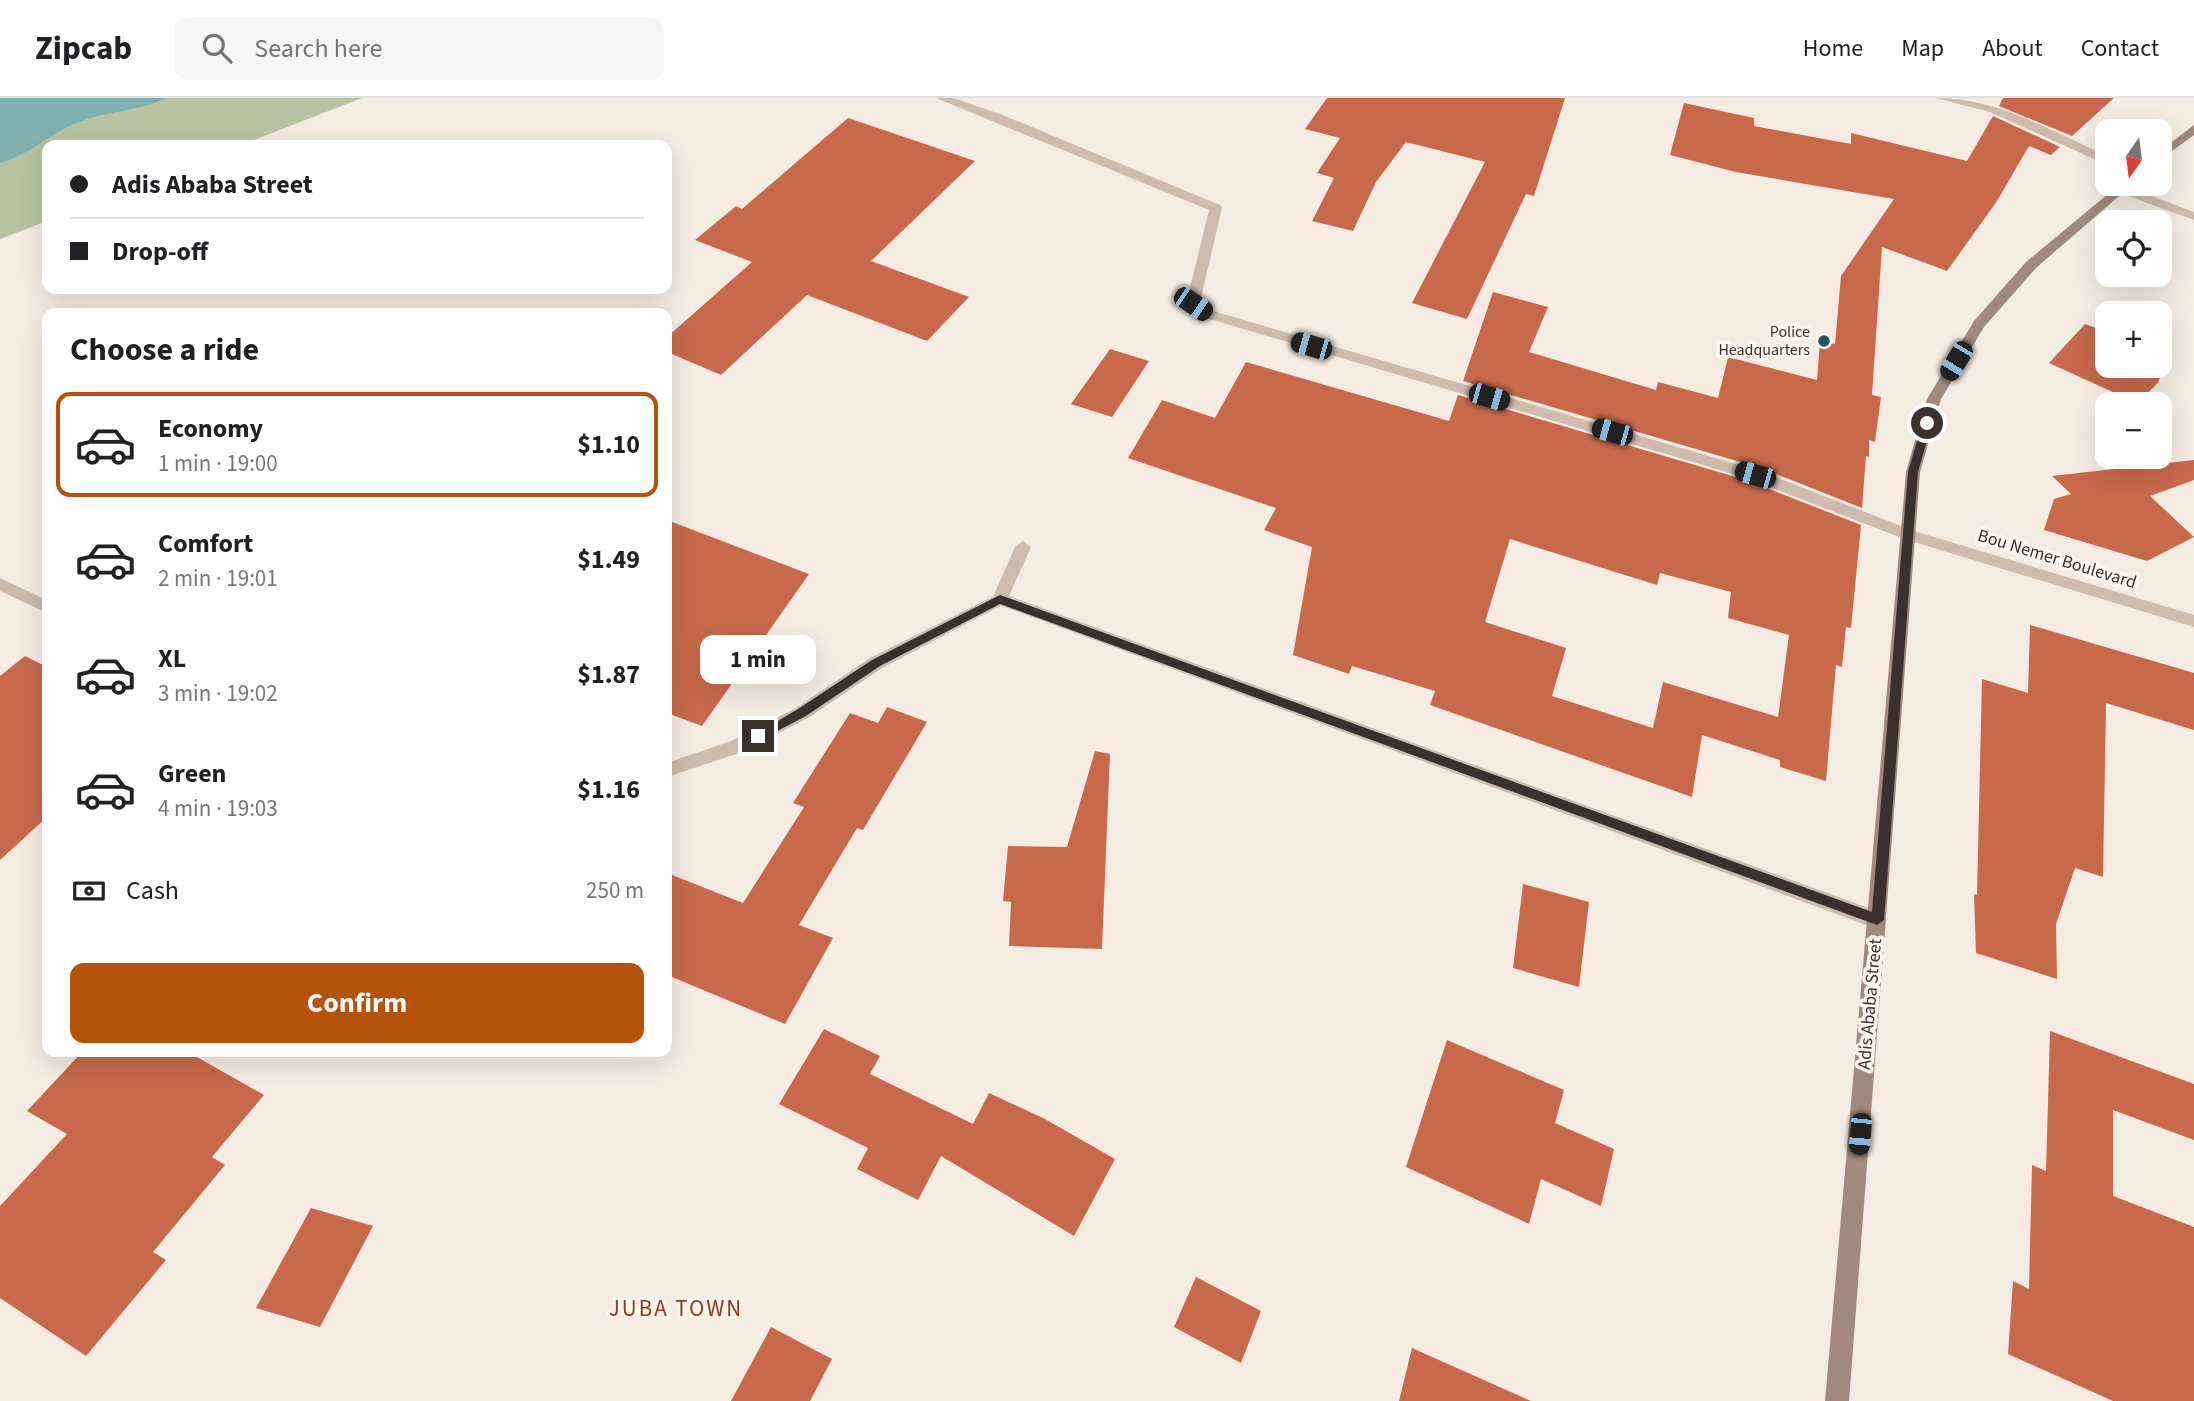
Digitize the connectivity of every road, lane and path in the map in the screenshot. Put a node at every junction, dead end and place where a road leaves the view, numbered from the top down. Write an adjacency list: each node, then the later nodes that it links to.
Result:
1 (942, 98): 11 (street, Bou Nemer Boulevard)
2 (1942, 98): 7 (street)
3 (2194, 130): 6 (street)
4 (34, 136): 5 (path)
5 (43, 140)
6 (2172, 147)
7 (2095, 155)
8 (2112, 196): 11 (street, Adis Ababa Street)
9 (2147, 196): 10 (street)
10 (2194, 216)
11 (1909, 535): 16 (street, Bou Nemer Boulevard); 18 (street, Adis Ababa Street)
12 (1023, 547): 14 (street)
13 (0, 584): 15 (street)
14 (1000, 599): 17 (street); 18 (street)
15 (42, 605)
16 (2194, 621)
17 (672, 768)
18 (1877, 920): 19 (street, Adis Ababa Street)
19 (1837, 1401)

